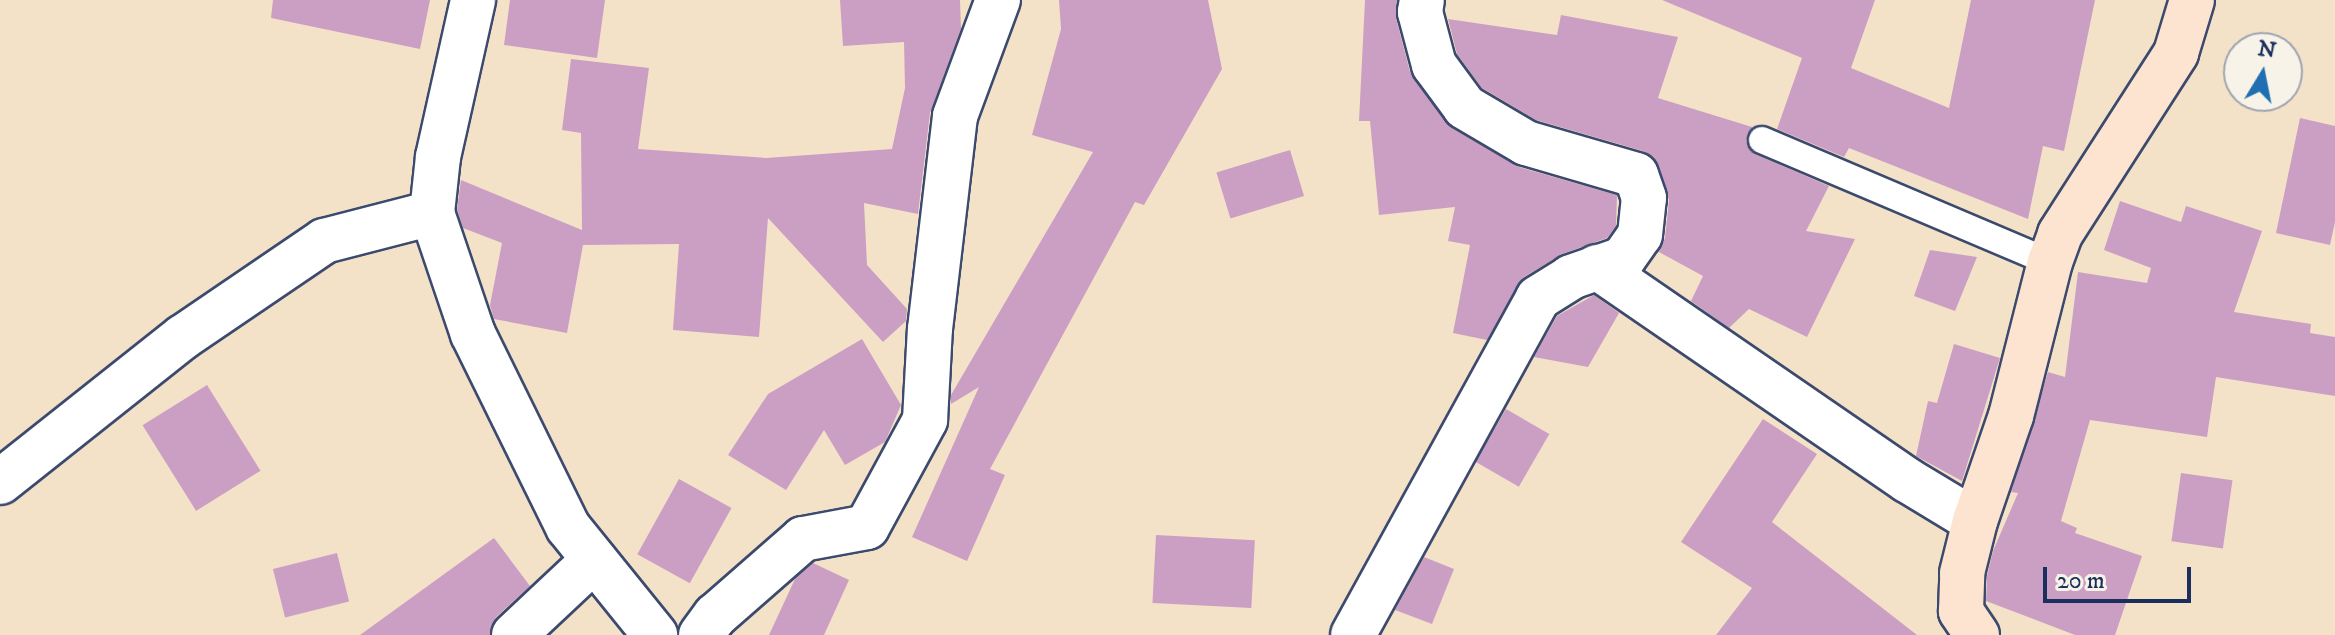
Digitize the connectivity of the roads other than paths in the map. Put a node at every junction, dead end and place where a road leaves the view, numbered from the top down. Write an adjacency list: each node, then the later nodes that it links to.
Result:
1 (473, 0): 6 (street)
2 (998, 0): 14 (street)
3 (1422, 0): 8 (street)
4 (2192, 0): 7 (street)
5 (1762, 140): 7 (lane)
6 (432, 213): 9 (street); 11 (street)
7 (2050, 262): 10 (street)
8 (1597, 267): 10 (street); 15 (street)
9 (1, 477)
10 (1975, 521): 16 (street)
11 (594, 560): 12 (street); 13 (street)
12 (514, 635)
13 (655, 635)
14 (701, 635)
15 (1353, 635)
16 (1977, 635)

